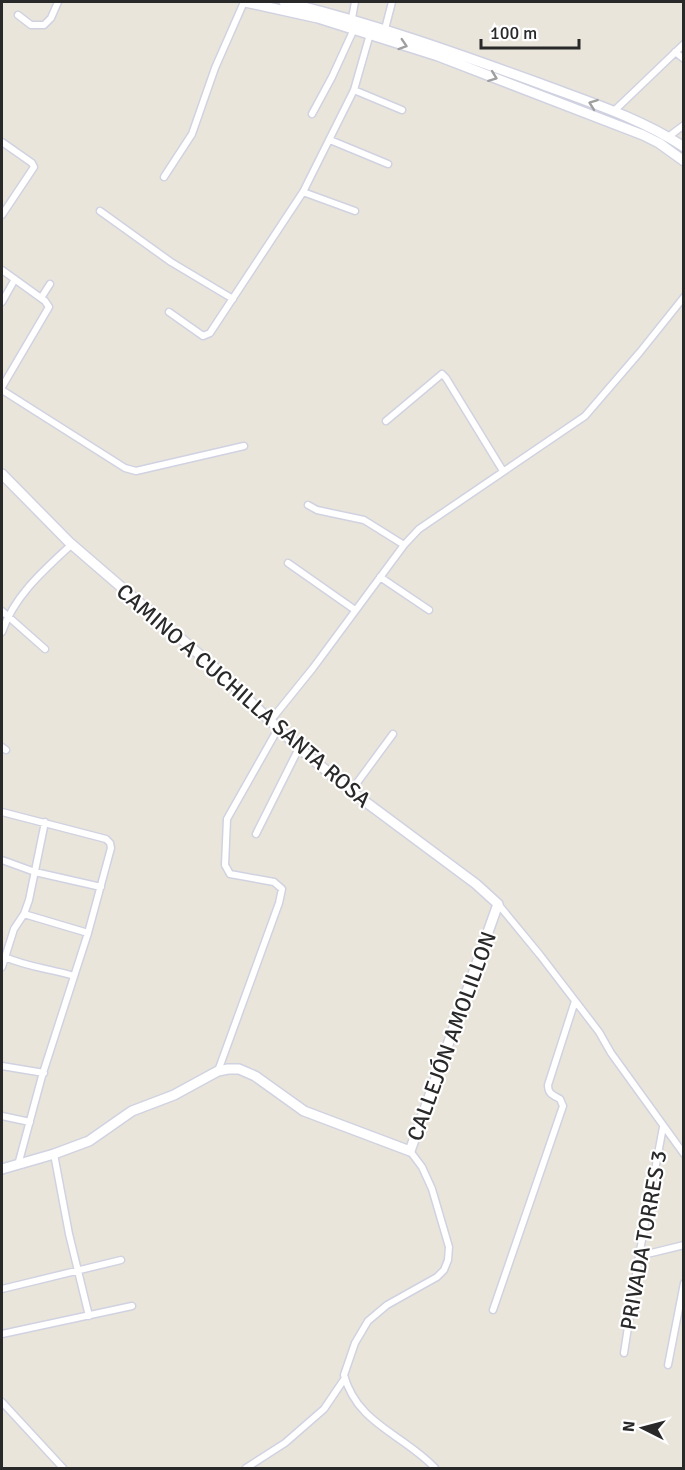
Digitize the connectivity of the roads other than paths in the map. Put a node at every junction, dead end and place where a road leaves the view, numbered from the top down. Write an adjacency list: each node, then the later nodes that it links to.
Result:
1 (58, 2): 6 (street)
2 (244, 2): 9 (street); 27 (street)
3 (284, 2): 7 (street)
4 (355, 2): 7 (street)
5 (392, 2): 8 (street)
6 (18, 15)
7 (352, 18): 8 (street)
8 (385, 28): 12 (street)
9 (354, 29): 10 (street); 19 (street)
10 (370, 34): 12 (street, one-way to 12); 16 (street)
11 (684, 44): 13 (street)
12 (440, 52): 15 (street)
13 (675, 52): 14 (street); 18 (street)
14 (684, 59)
15 (469, 63): 18 (street, one-way to 15); 25 (street, one-way to 25)
16 (354, 90): 17 (street); 22 (street)
17 (402, 110)
18 (614, 111): 21 (street)
19 (312, 114)
20 (684, 125): 21 (street)
21 (668, 137): 24 (street)
22 (330, 140): 26 (street); 28 (street)
23 (2, 142): 31 (street)
24 (684, 147)
25 (684, 161)
26 (388, 165)
27 (164, 177)
28 (303, 192): 30 (street); 37 (street)
29 (100, 211): 37 (street)
30 (355, 211)
31 (2, 214)
32 (2, 270): 33 (street)
33 (15, 279): 36 (street); 38 (street)
34 (50, 284): 36 (street)
35 (684, 297): 43 (street)
36 (41, 298): 40 (street)
37 (233, 299): 39 (street)
38 (2, 302)
39 (169, 312)
40 (2, 388): 42 (street)
41 (386, 421): 43 (street)
42 (244, 446)
43 (503, 471): 47 (street)
44 (2, 474): 46 (street, CAMINO A CUCHILLA SANTA ROSA)
45 (308, 505): 47 (street)
46 (71, 545): 52 (street); 55 (street, CAMINO A CUCHILLA SANTA ROSA)
47 (404, 545): 49 (street)
48 (288, 563): 51 (street)
49 (380, 576): 50 (street); 51 (street)
50 (429, 609)
51 (355, 610): 55 (street)
52 (4, 614): 53 (street); 54 (street)
53 (2, 632)
54 (45, 650)
55 (271, 720): 56 (street, CAMINO A CUCHILLA SANTA ROSA)
56 (279, 727): 58 (street, CAMINO A CUCHILLA SANTA ROSA); 74 (street)
57 (393, 734): 59 (street)
58 (299, 747): 59 (street, CAMINO A CUCHILLA SANTA ROSA); 62 (street)
59 (351, 792): 66 (street, CAMINO A CUCHILLA SANTA ROSA)
60 (2, 812): 61 (street)
61 (45, 822): 64 (street); 65 (street)
62 (256, 834)
63 (2, 860): 64 (street)
64 (35, 872): 65 (street); 67 (street)
65 (101, 887): 68 (street)
66 (498, 904): 72 (street); 79 (street, CALLEJÓN AMOLILLON)
67 (24, 914): 68 (street); 69 (street)
68 (88, 933): 71 (street)
69 (5, 957): 70 (street); 71 (street)
70 (2, 967)
71 (74, 976): 75 (street)
72 (575, 1001): 78 (street); 91 (street)
73 (2, 1066): 75 (street)
74 (218, 1071): 79 (street, CALLEJÓN AMOLILLON); 80 (street)
75 (44, 1072): 77 (street)
76 (2, 1116): 77 (street)
77 (30, 1122): 82 (street)
78 (663, 1127): 81 (street); 85 (street, PRIVADA TORRES 3)
79 (410, 1151): 96 (street)
80 (54, 1154): 82 (street); 87 (street)
81 (684, 1154)
82 (18, 1165): 83 (street)
83 (2, 1169)
84 (684, 1245): 85 (street)
85 (639, 1256): 94 (street, PRIVADA TORRES 3)
86 (121, 1260): 87 (street)
87 (78, 1269): 89 (street); 92 (street)
88 (684, 1284): 95 (street)
89 (2, 1289)
90 (132, 1306): 92 (street)
91 (493, 1310)
92 (89, 1316): 93 (street)
93 (2, 1334)
94 (624, 1353)
95 (668, 1365)
96 (345, 1378): 99 (street); 100 (street)
97 (2, 1402): 98 (street)
98 (63, 1468)
99 (246, 1468)
100 (435, 1468)

